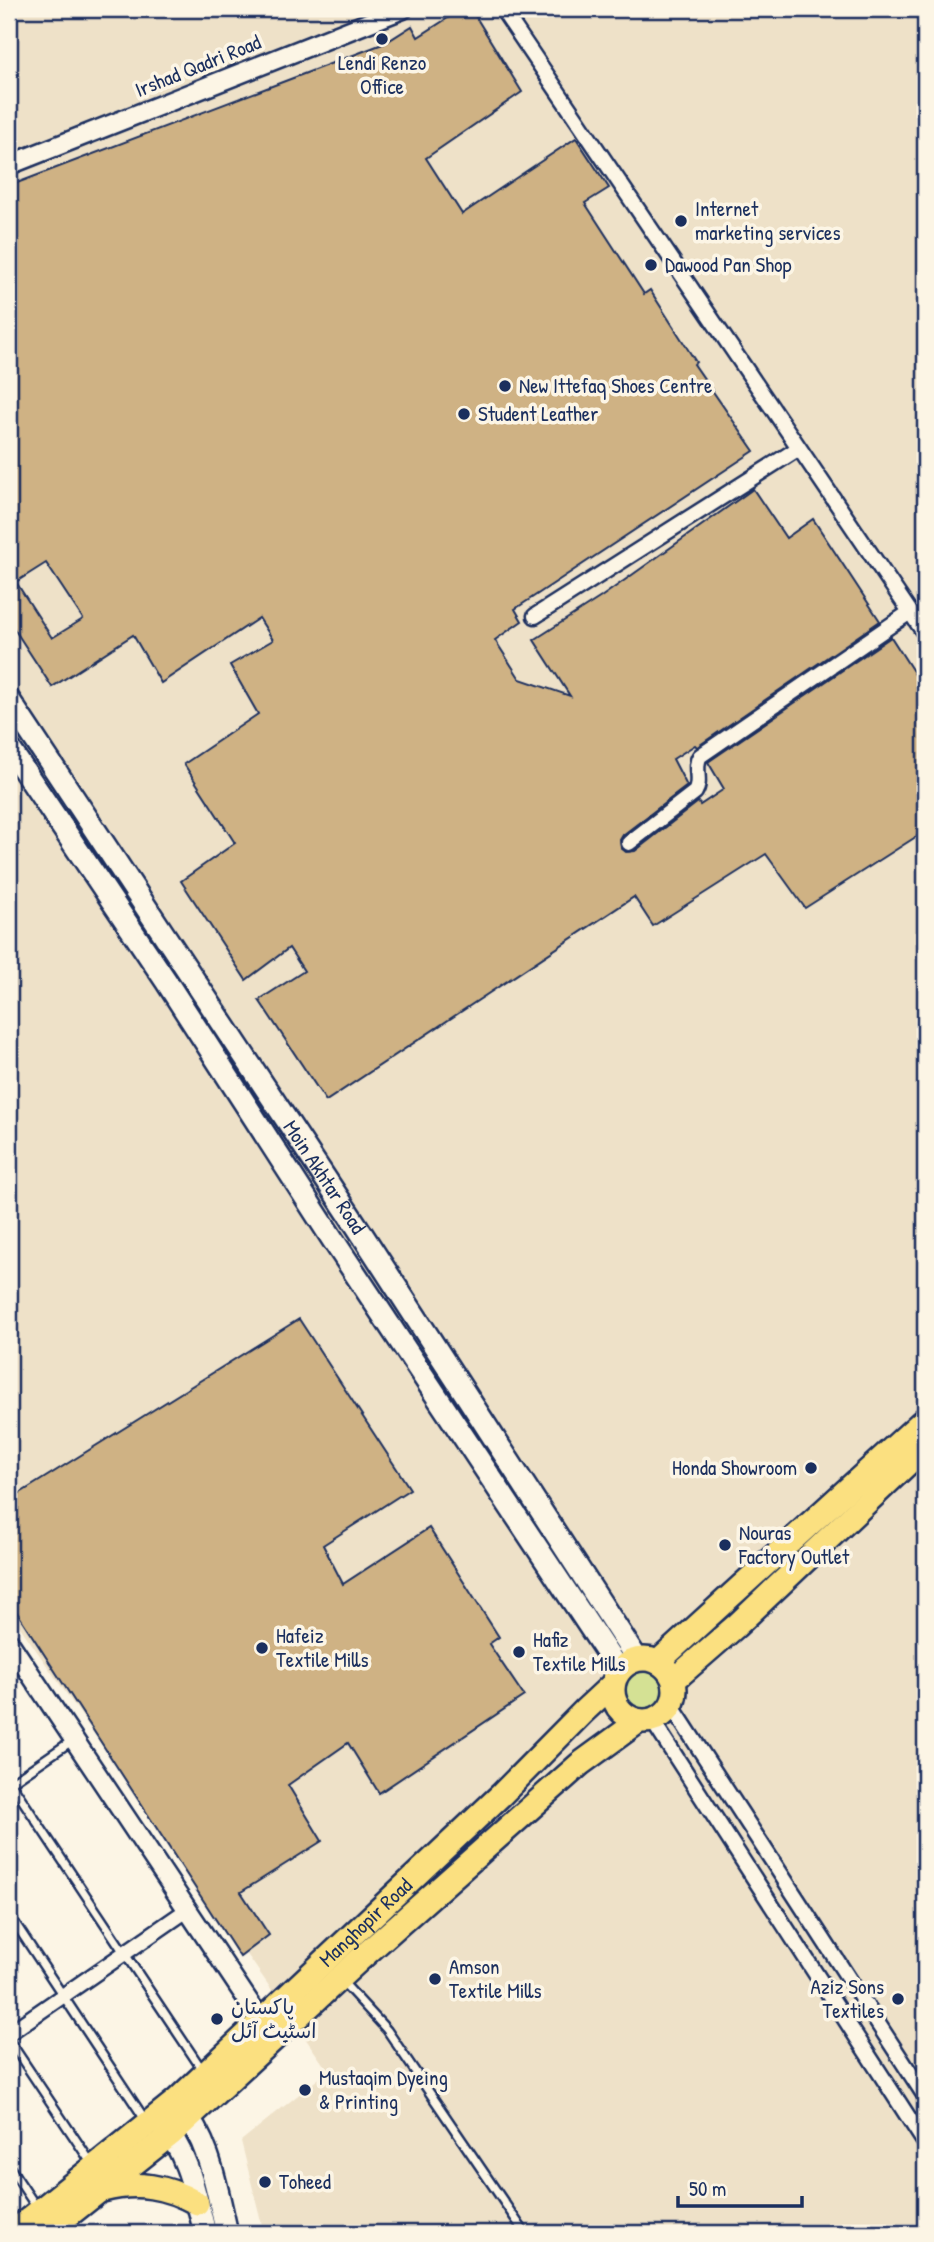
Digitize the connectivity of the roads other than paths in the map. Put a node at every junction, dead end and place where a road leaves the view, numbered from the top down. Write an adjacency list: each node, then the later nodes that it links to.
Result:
1 (403, 9): 3 (street, Irshad Qadri Road)
2 (502, 9): 4 (street)
3 (9, 165)
4 (799, 448): 5 (street); 6 (street)
5 (910, 612): 7 (street); 10 (street)
6 (535, 616)
7 (925, 634)
8 (9, 700): 11 (main road, Moin Akhtar Road)
9 (9, 748): 12 (main road, Moin Akhtar Road)
10 (629, 843)
11 (356, 1225): 12 (main road); 16 (main road, Moin Akhtar Road)
12 (333, 1240): 16 (main road, Moin Akhtar Road)
13 (925, 1419): 16 (main road, Manghopir Road)
14 (925, 1447): 17 (main road)
15 (9, 1642): 21 (street)
16 (632, 1669): 17 (main road); 19 (main road); 20 (main road, Manghopir Road)
17 (674, 1679): 18 (main road)
18 (671, 1705): 19 (main road); 34 (street)
19 (645, 1721): 22 (main road, Manghopir Road); 37 (street)
20 (568, 1728): 22 (main road); 27 (main road, Manghopir Road)
21 (74, 1739): 23 (lane); 24 (street)
22 (589, 1756): 28 (main road, Manghopir Road)
23 (9, 1782): 26 (lane)
24 (187, 1910): 26 (street); 30 (street)
25 (9, 1914): 29 (lane)
26 (125, 1954): 29 (street); 33 (lane)
27 (323, 1962): 28 (lane); 30 (main road, Manghopir Road)
28 (339, 1979): 35 (main road, Manghopir Road); 46 (lane)
29 (64, 1997): 31 (street); 36 (lane)
30 (261, 2020): 33 (main road, Manghopir Road)
31 (9, 2034)
32 (9, 2040): 39 (lane)
33 (206, 2074): 35 (main road, Manghopir Road)
34 (925, 2095)
35 (183, 2109): 36 (main road, Manghopir Road); 45 (main road)
36 (158, 2126): 39 (main road, Manghopir Road); 40 (main road, Manghopir Road); 41 (main road)
37 (925, 2143)
38 (9, 2166): 42 (lane)
39 (95, 2167): 42 (main road, Manghopir Road)
40 (99, 2191): 41 (main road); 42 (main road, Manghopir Road)
41 (197, 2203): 44 (main road)
42 (43, 2222): 43 (main road, Manghopir Road)
43 (12, 2233)
44 (205, 2233)
45 (227, 2233)
46 (525, 2233)

